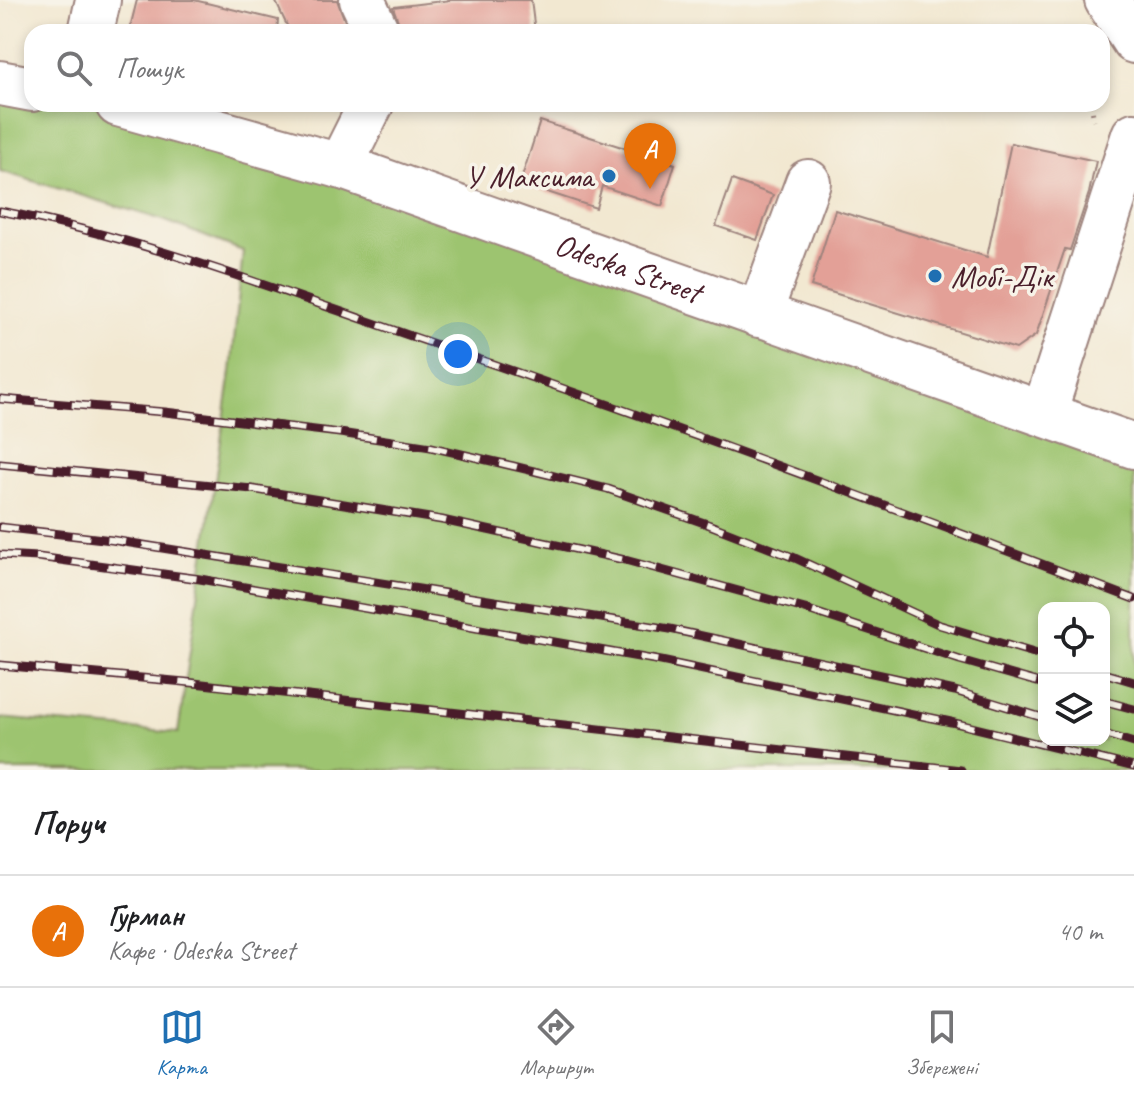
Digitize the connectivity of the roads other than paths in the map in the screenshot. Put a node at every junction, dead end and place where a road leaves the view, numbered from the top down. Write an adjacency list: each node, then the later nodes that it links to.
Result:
1 (98, 0): 4 (main road)
2 (362, 0): 5 (main road)
3 (1107, 0): 6 (main road)
4 (93, 24)
5 (373, 24)
6 (1134, 41)
7 (0, 83): 8 (main road)
8 (24, 88)
9 (147, 112): 12 (main road, Odeska Street)
10 (367, 112): 12 (main road)
11 (1134, 135): 15 (main road)
12 (340, 166): 14 (main road, Odeska Street)
13 (808, 182): 14 (main road)
14 (759, 315): 15 (main road, Odeska Street)
15 (1044, 413): 16 (main road, Odeska Street)
16 (1134, 446)

